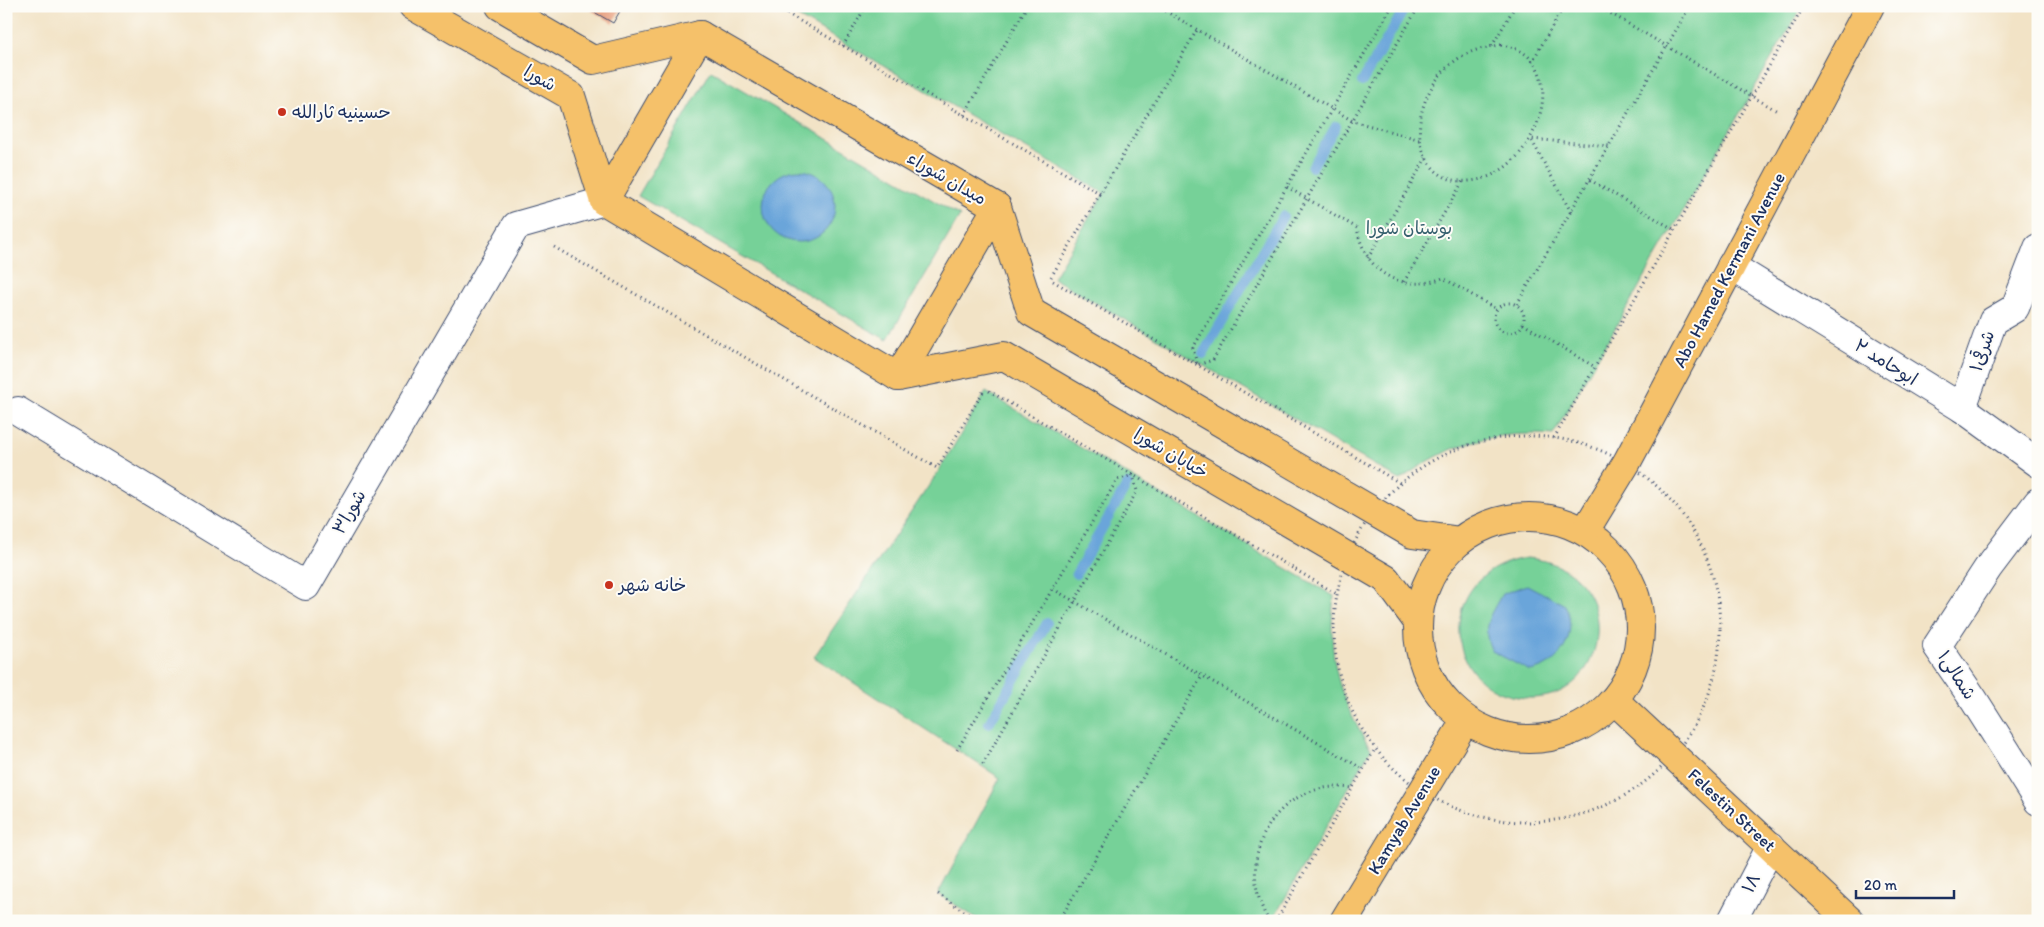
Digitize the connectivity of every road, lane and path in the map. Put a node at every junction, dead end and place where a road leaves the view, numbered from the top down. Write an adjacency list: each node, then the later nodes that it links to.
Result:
1 (413, 6): 35 (main road, شورا)
2 (500, 6): 16 (main road)
3 (774, 6): 17 (path)
4 (866, 6): 17 (path)
5 (1027, 6): 23 (path)
6 (1157, 6): 15 (path)
7 (1392, 6): 22 (path)
8 (1419, 6): 24 (path)
9 (1515, 6): 18 (path)
10 (1564, 6): 20 (path)
11 (1598, 6): 19 (path)
12 (1690, 6): 19 (path)
13 (1804, 6): 21 (path)
14 (1870, 6): 25 (main road, Abo Hamed Kermani Avenue)
15 (1198, 30): 22 (path); 33 (path)
16 (700, 35): 35 (main road); 36 (main road, میدان شوراء)
17 (843, 46): 23 (path)
18 (1492, 46): 20 (path); 27 (path)
19 (1667, 46): 21 (path); 28 (path)
20 (1532, 62): 26 (path)
21 (1752, 96): 25 (path); 39 (path)
22 (1332, 109): 24 (path); 32 (path)
23 (964, 115): 33 (path)
24 (1352, 121): 27 (path); 34 (path)
25 (1805, 128): 42 (main road, Abo Hamed Kermani Avenue)
26 (1531, 139): 28 (path); 31 (path); 37 (path)
27 (1420, 140): 29 (path)
28 (1609, 146): 30 (path)
29 (1426, 158): 31 (path); 41 (path)
30 (1590, 180): 37 (path); 39 (path)
31 (1463, 181): 43 (path)
32 (1287, 187): 34 (path); 47 (path)
33 (1101, 194): 47 (path)
34 (1307, 199): 41 (path); 47 (path)
35 (604, 201): 38 (street); 49 (main road)
36 (997, 207): 49 (main road, میدان شوراء); 58 (main road)
37 (1571, 212): 44 (path)
38 (516, 226): 51 (street, شورا۳); 55 (path)
39 (1675, 230): 48 (path)
40 (2038, 248): 50 (street, شرقی۱)
41 (1368, 258): 43 (path)
42 (1731, 266): 50 (street, ابوحامد ۲); 53 (main road, Abo Hamed Kermani Avenue)
43 (1404, 283): 45 (path)
44 (1517, 304): 45 (path); 46 (path)
45 (1496, 309): 46 (path)
46 (1522, 324): 48 (path)
47 (1197, 365): 56 (path)
48 (1595, 367): 52 (path)
49 (898, 377): 61 (main road, خیابان شورا)
50 (1962, 408): 54 (street, ابوحامد ۲)
51 (18, 411)
52 (1554, 438): 53 (path); 56 (path)
53 (1627, 462): 59 (main road, Abo Hamed Kermani Avenue); 71 (path)
54 (2038, 463)
55 (1133, 475): 62 (path); 63 (path); 64 (path)
56 (1400, 484): 58 (path)
57 (2038, 502): 76 (street, شمالی۱)
58 (1374, 512): 60 (main road); 61 (path)
59 (1585, 532): 60 (main road); 67 (main road)
60 (1460, 541): 65 (main road)
61 (1348, 556): 63 (path); 65 (main road, خیابان شورا)
62 (1053, 589): 64 (path); 70 (path)
63 (1337, 594): 69 (path)
64 (1074, 601): 66 (path); 72 (path)
65 (1417, 621): 68 (main road)
66 (1202, 676): 73 (path); 80 (path)
67 (1614, 700): 68 (main road); 71 (main road, Felestin Street)
68 (1465, 721): 75 (main road, Kamyab Avenue)
69 (1375, 749): 73 (path); 75 (path)
70 (957, 750)
71 (1673, 755): 75 (path); 77 (main road, Felestin Street)
72 (982, 766)
73 (1363, 769): 74 (path)
74 (1353, 788): 81 (path); 82 (path)
75 (1421, 791): 83 (main road, Kamyab Avenue)
76 (2037, 796)
77 (1771, 846): 84 (street, ۱۸); 85 (main road, Felestin Street)
78 (938, 894): 79 (path)
79 (979, 921)
80 (1059, 921)
81 (1269, 921)
82 (1276, 921)
83 (1344, 921)
84 (1732, 921)
85 (1850, 921)

